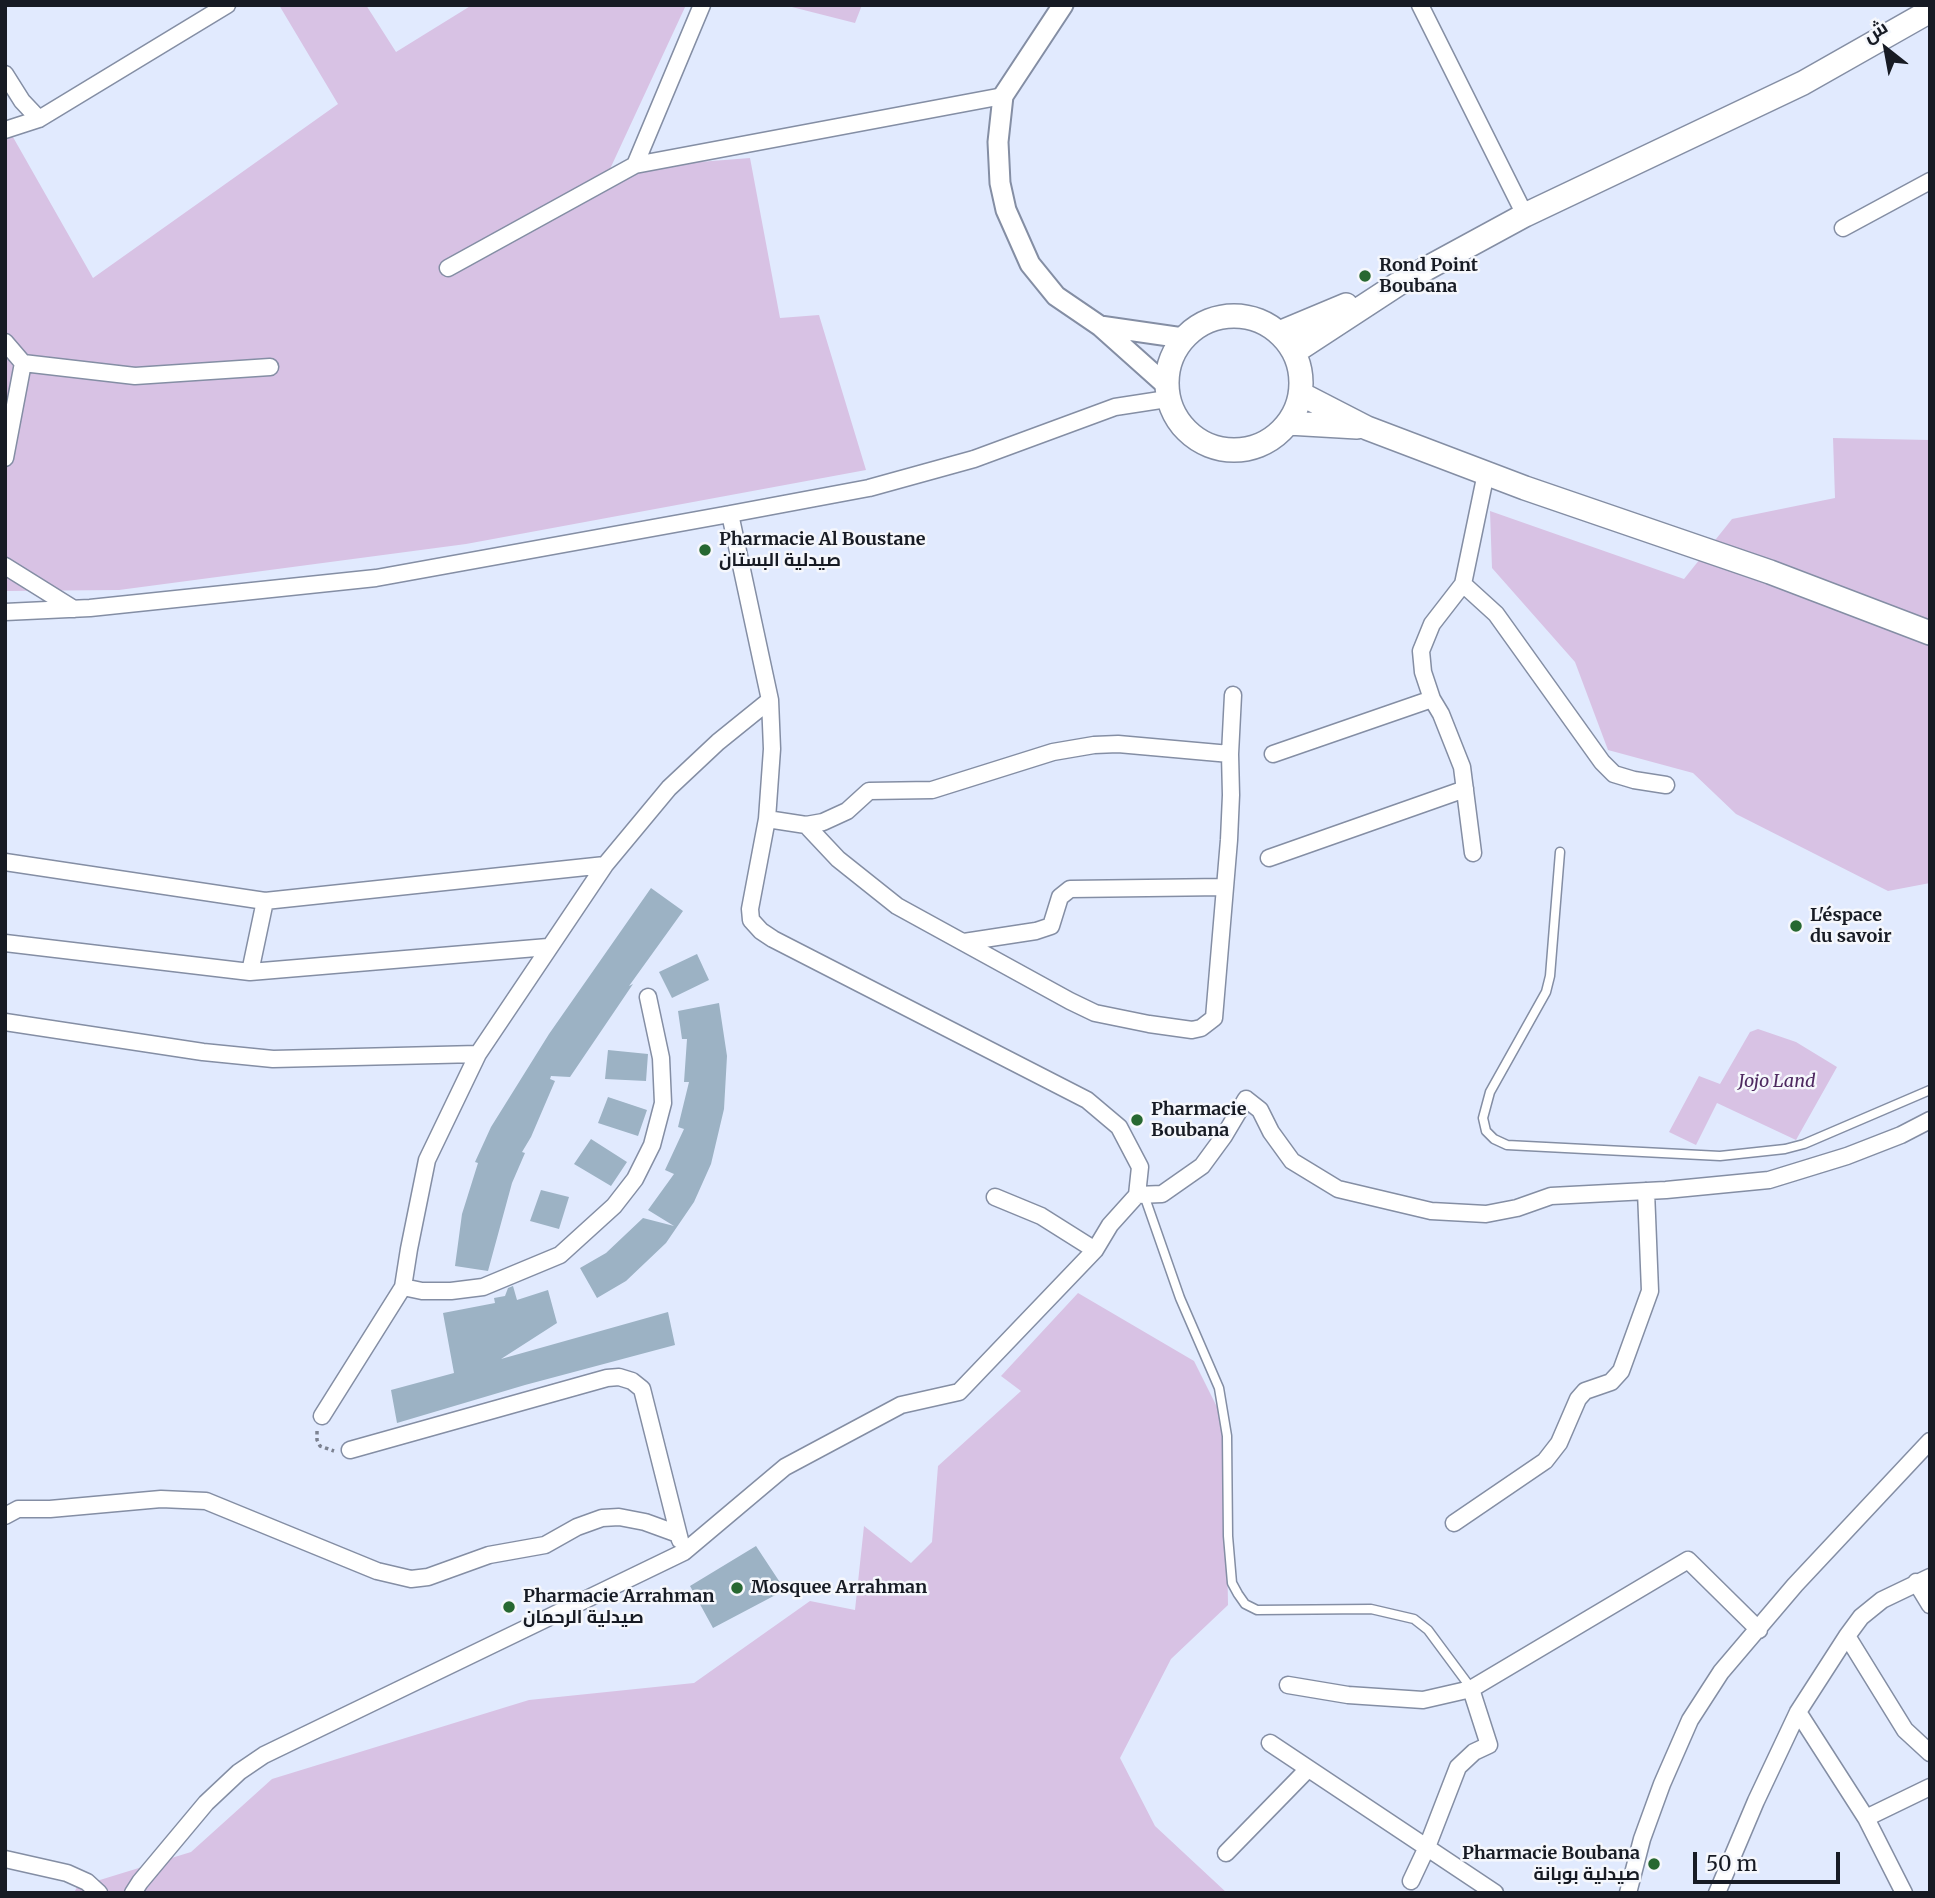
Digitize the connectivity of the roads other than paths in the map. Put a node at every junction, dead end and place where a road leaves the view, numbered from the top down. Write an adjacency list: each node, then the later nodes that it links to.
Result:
1 (227, 5): 8 (street)
2 (702, 5): 10 (street)
3 (1063, 5): 7 (street)
4 (1420, 5): 12 (street)
5 (1930, 11): 12 (main road)
6 (5, 75): 8 (street)
7 (1003, 96): 10 (street); 16 (street)
8 (38, 119): 9 (street)
9 (5, 130)
10 (635, 165): 14 (street)
11 (1930, 181): 13 (street)
12 (1525, 215): 15 (main road)
13 (1843, 228)
14 (448, 268)
15 (1398, 284): 17 (main road); 20 (main road)
16 (1100, 326): 18 (street); 23 (street)
17 (1279, 333): 18 (main road); 20 (main road)
18 (1183, 338): 23 (main road)
19 (5, 341): 21 (street)
20 (1294, 352): 24 (main road)
21 (23, 363): 22 (street); 27 (street)
22 (270, 367)
23 (1167, 392): 25 (main road); 29 (street)
24 (1301, 394): 25 (main road); 26 (main road)
25 (1288, 424): 26 (main road)
26 (1367, 428): 28 (main road)
27 (5, 458)
28 (1486, 473): 31 (street); 34 (main road)
29 (730, 514): 32 (street); 37 (street)
30 (5, 566): 32 (street)
31 (1463, 584): 36 (street); 40 (street)
32 (74, 609): 33 (street)
33 (5, 612)
34 (1930, 633)
35 (1233, 695): 38 (street)
36 (1432, 699): 39 (street); 41 (street)
37 (770, 700): 42 (street); 48 (street)
38 (1230, 754): 43 (street); 49 (street)
39 (1273, 754)
40 (1666, 785)
41 (1465, 789): 45 (street); 46 (street)
42 (768, 820): 43 (street); 61 (street)
43 (806, 825): 51 (street)
44 (1560, 852): 58 (lane)
45 (1474, 853)
46 (1269, 858)
47 (5, 862): 50 (street)
48 (605, 865): 50 (street); 53 (street)
49 (1224, 887): 51 (street); 51 (street)
50 (265, 901): 54 (street)
51 (964, 942)
52 (5, 943): 54 (street)
53 (548, 947): 54 (street); 57 (street)
54 (250, 972)
55 (648, 997): 64 (street)
56 (5, 1022): 57 (street)
57 (478, 1054): 64 (street)
58 (1930, 1090)
59 (1930, 1120): 60 (street)
60 (1646, 1191): 61 (street); 69 (street)
61 (1141, 1195): 63 (street); 77 (lane)
62 (995, 1197): 63 (street)
63 (1095, 1250): 71 (street)
64 (403, 1287): 65 (street)
65 (322, 1416)
66 (1930, 1441): 74 (street)
67 (350, 1450): 70 (street)
68 (5, 1516): 70 (street)
69 (1454, 1523)
70 (678, 1534): 71 (street)
71 (684, 1552): 90 (street)
72 (1923, 1580): 73 (street); 75 (street)
73 (1930, 1605)
74 (1759, 1630): 77 (street); 92 (street)
75 (1847, 1636): 78 (street); 80 (street)
76 (1289, 1685): 77 (street)
77 (1471, 1689): 84 (street)
78 (1798, 1712): 83 (street); 93 (street)
79 (1270, 1743): 81 (street)
80 (1930, 1753)
81 (1308, 1769): 84 (street); 85 (street)
82 (1930, 1787): 83 (street)
83 (1866, 1818): 88 (street)
84 (1427, 1847): 87 (street); 91 (street)
85 (1226, 1853)
86 (5, 1859): 89 (street)
87 (1411, 1881)
88 (1899, 1891)
89 (99, 1893)
90 (133, 1893)
91 (1495, 1893)
92 (1628, 1893)
93 (1718, 1893)

